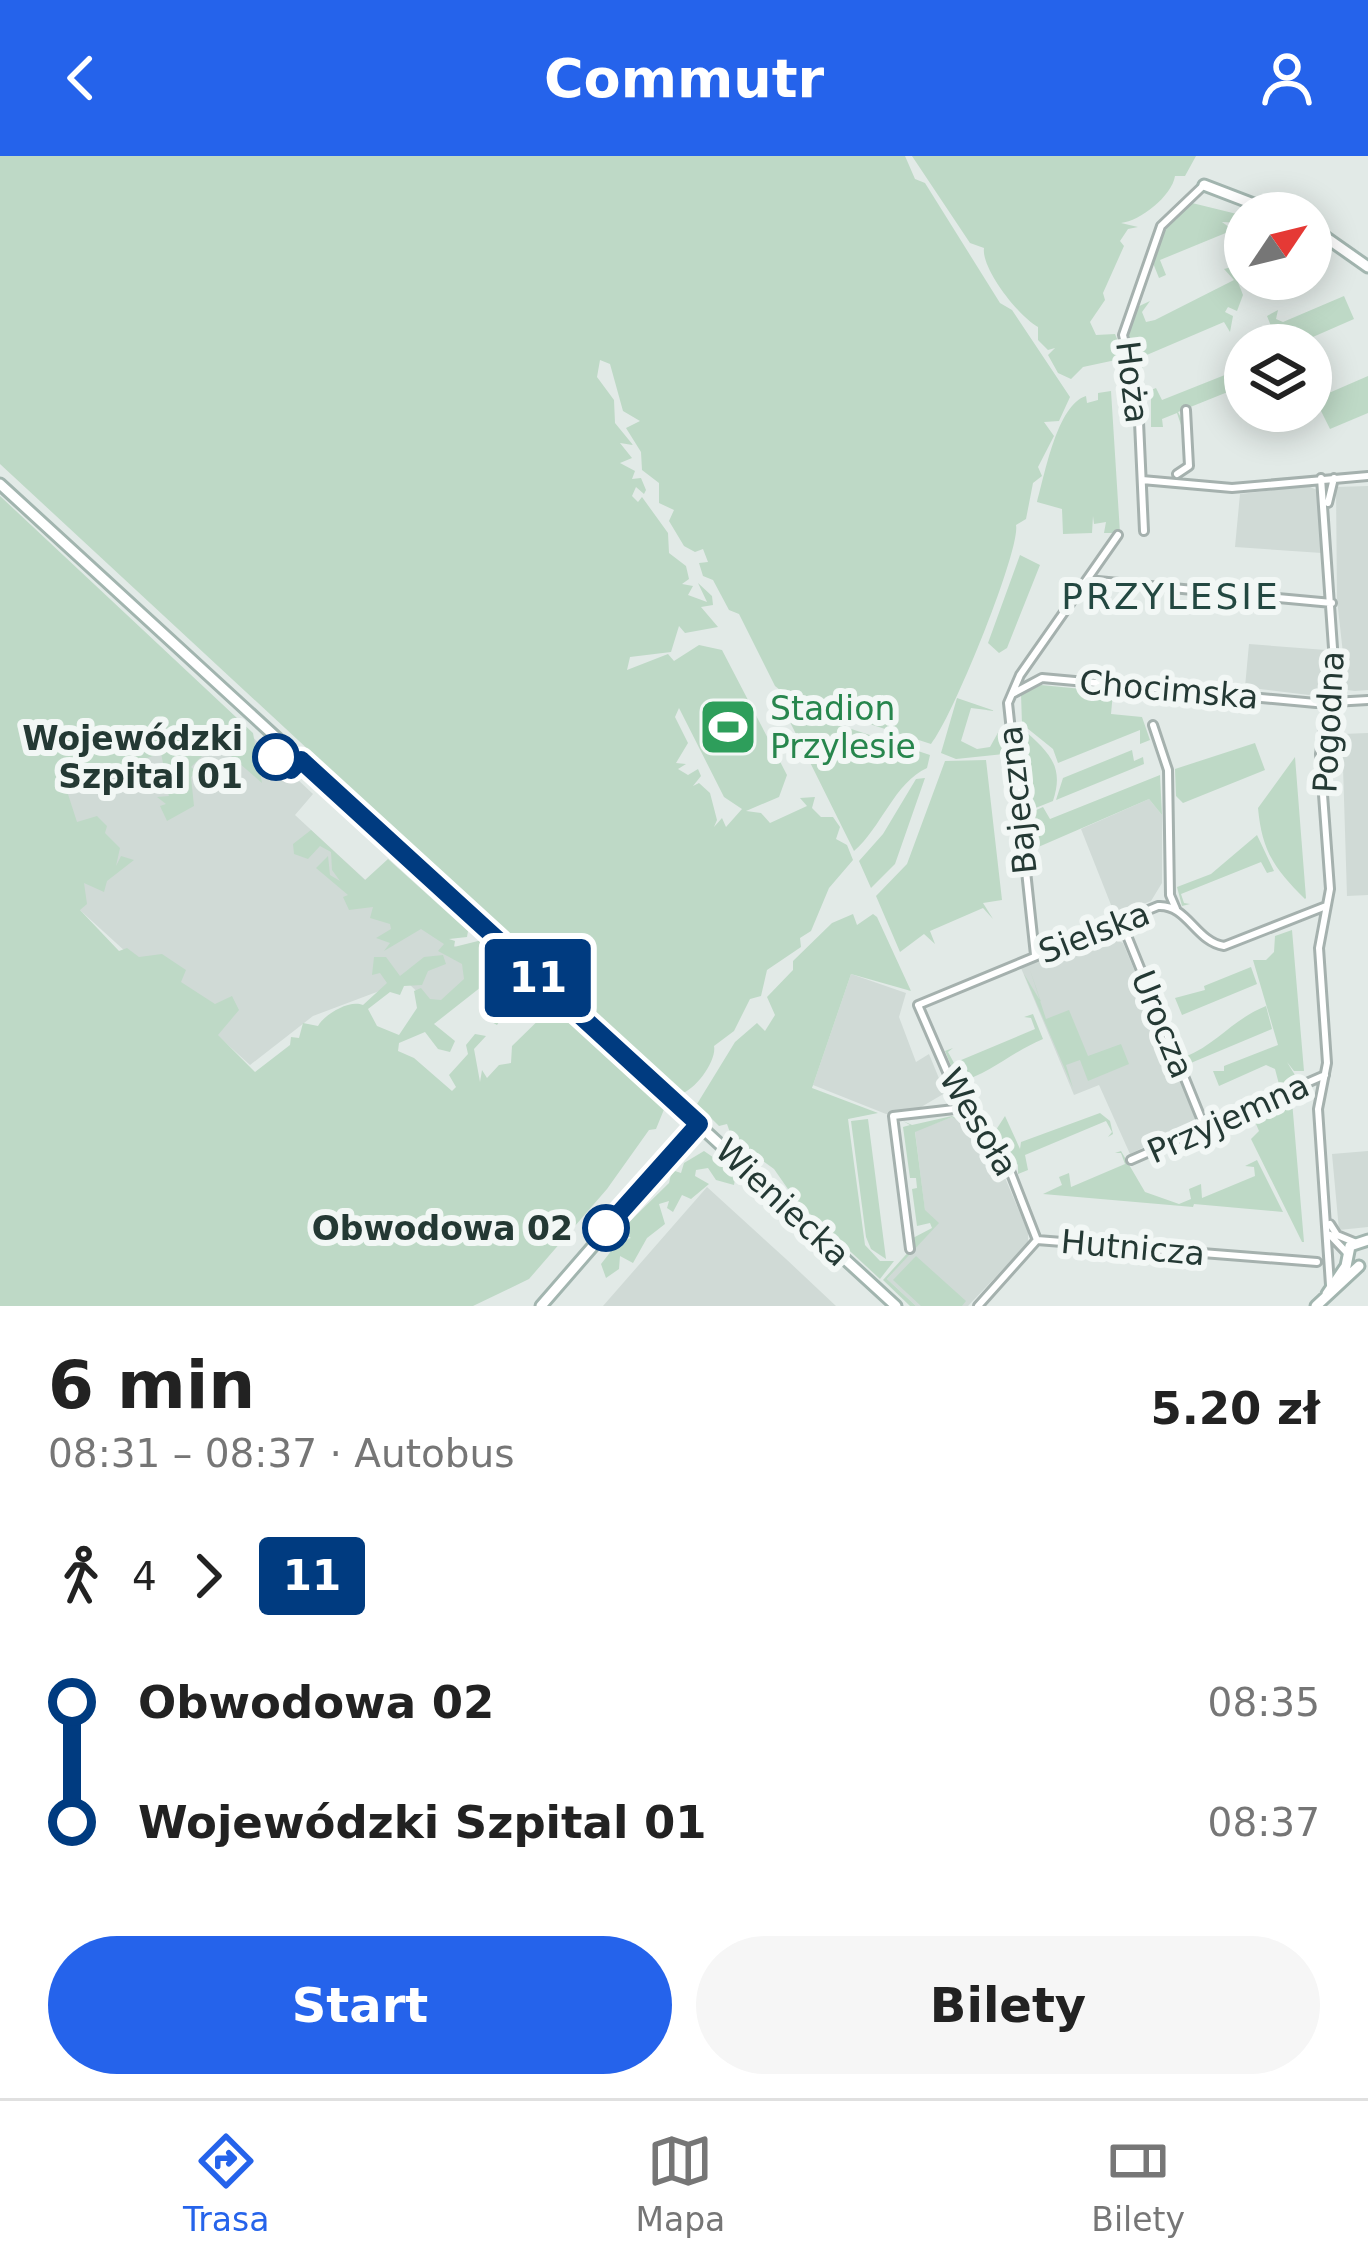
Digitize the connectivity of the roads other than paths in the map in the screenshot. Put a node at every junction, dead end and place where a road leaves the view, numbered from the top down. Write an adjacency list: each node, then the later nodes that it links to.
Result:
1 (1204, 185): 2 (street); 10 (street, Hoża)
2 (1224, 193)
3 (1332, 242): 4 (street)
4 (1368, 267)
5 (1186, 410): 6 (street)
6 (1177, 474): 8 (street); 10 (street)
7 (1368, 476): 9 (street)
8 (1322, 478): 9 (street); 12 (street, Pogodna)
9 (1334, 478): 12 (street, Pogodna)
10 (1142, 480): 13 (street, Hoża)
11 (0, 484): 38 (street, Wieniecka)
12 (1327, 507): 18 (street, Pogodna)
13 (1144, 531)
14 (1118, 535): 15 (street, Bajeczna)
15 (1096, 568): 16 (street, Bajeczna); 17 (street)
16 (1087, 580): 17 (street); 19 (street, Bajeczna)
17 (1117, 584): 18 (street)
18 (1332, 602): 23 (street, Pogodna)
19 (1028, 663): 20 (street, Chocimska); 21 (street, Bajeczna)
20 (1042, 678): 21 (street, Chocimska); 23 (street, Chocimska)
21 (1009, 698): 32 (street, Bajeczna)
22 (1368, 700): 23 (street, Chocimska)
23 (1330, 702): 26 (street, Pogodna)
24 (1153, 725): 25 (street)
25 (1170, 896): 27 (street); 28 (street)
26 (1328, 905): 29 (street, Sielska); 31 (street, Pogodna)
27 (1158, 906): 28 (street, Sielska); 30 (street, Sielska)
28 (1177, 910): 29 (street, Sielska)
29 (1299, 916): 31 (street)
30 (1121, 921): 32 (street, Sielska); 39 (street, Urocza)
31 (1319, 935): 34 (street, Pogodna)
32 (1035, 955): 33 (street, Sielska)
33 (918, 1005): 37 (street, Wesoła)
34 (1325, 1075): 35 (street, Przyjemna); 36 (street, Pogodna)
35 (1298, 1087): 36 (street); 39 (street, Przyjemna)
36 (1319, 1100): 41 (street, Pogodna)
37 (963, 1108): 43 (street, Wesoła); 45 (street)
38 (699, 1124): 50 (street); 51 (street, Wieniecka)
39 (1205, 1128): 40 (street, Przyjemna)
40 (1131, 1160)
41 (1328, 1221): 42 (street, Pogodna); 44 (street)
42 (1328, 1232): 46 (street); 49 (street, Pogodna)
43 (1037, 1240): 47 (street, Hutnicza); 52 (street, Hutnicza)
44 (1364, 1241): 46 (street)
45 (910, 1249)
46 (1348, 1256): 48 (street); 49 (street)
47 (1318, 1262)
48 (1363, 1265): 49 (street)
49 (1327, 1294): 53 (street)
50 (541, 1306)
51 (896, 1306)
52 (978, 1306)
53 (1316, 1306)

